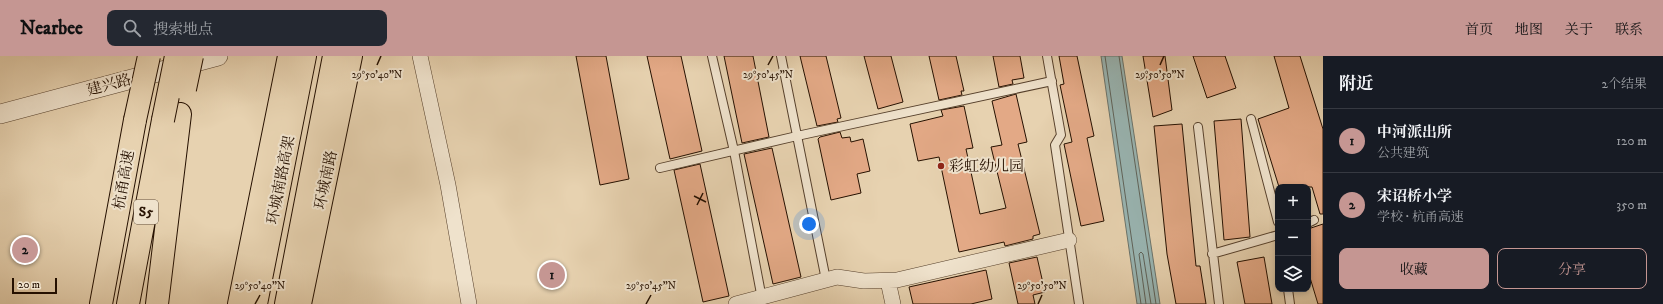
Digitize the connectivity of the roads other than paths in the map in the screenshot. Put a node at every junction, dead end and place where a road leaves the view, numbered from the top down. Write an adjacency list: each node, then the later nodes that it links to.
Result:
1 (149, 56): 20 (main road, 杭甬高速 / S5, bridge)
2 (176, 56): 14 (main road, 杭甬高速 / S5, bridge)
3 (192, 56): 14 (main road, bridge)
4 (218, 56): 13 (street, 建兴路)
5 (334, 56): 35 (main road, 环城南路高架)
6 (351, 56): 36 (main road, 环城南路)
7 (420, 56): 37 (street)
8 (712, 56): 18 (lane)
9 (781, 56): 17 (lane)
10 (1047, 56): 12 (lane)
11 (294, 59): 33 (main road); 34 (main road, 环城南路高架)
12 (1052, 81): 17 (lane); 23 (lane)
13 (0, 114)
14 (171, 117): 31 (main road, 杭甬高速 / S5); 32 (main road)
15 (1251, 119): 21 (lane)
16 (1198, 127): 24 (lane)
17 (797, 136): 18 (lane); 25 (lane)
18 (734, 150): 19 (lane); 28 (lane)
19 (660, 168)
20 (122, 193): 29 (main road); 30 (main road, 杭甬高速 / S5)
21 (1277, 220)
22 (1275, 235): 24 (lane)
23 (1069, 240): 26 (street); 40 (lane)
24 (1212, 254): 41 (lane)
25 (826, 280): 26 (street); 28 (street)
26 (888, 281): 39 (street)
27 (1288, 292): 42 (lane)
28 (762, 301): 38 (street)
29 (90, 304)
30 (101, 304)
31 (128, 304)
32 (158, 304)
33 (239, 304)
34 (256, 304)
35 (286, 304)
36 (300, 304)
37 (469, 304)
38 (736, 304)
39 (893, 304)
40 (1079, 304)
41 (1219, 304)
42 (1290, 304)

